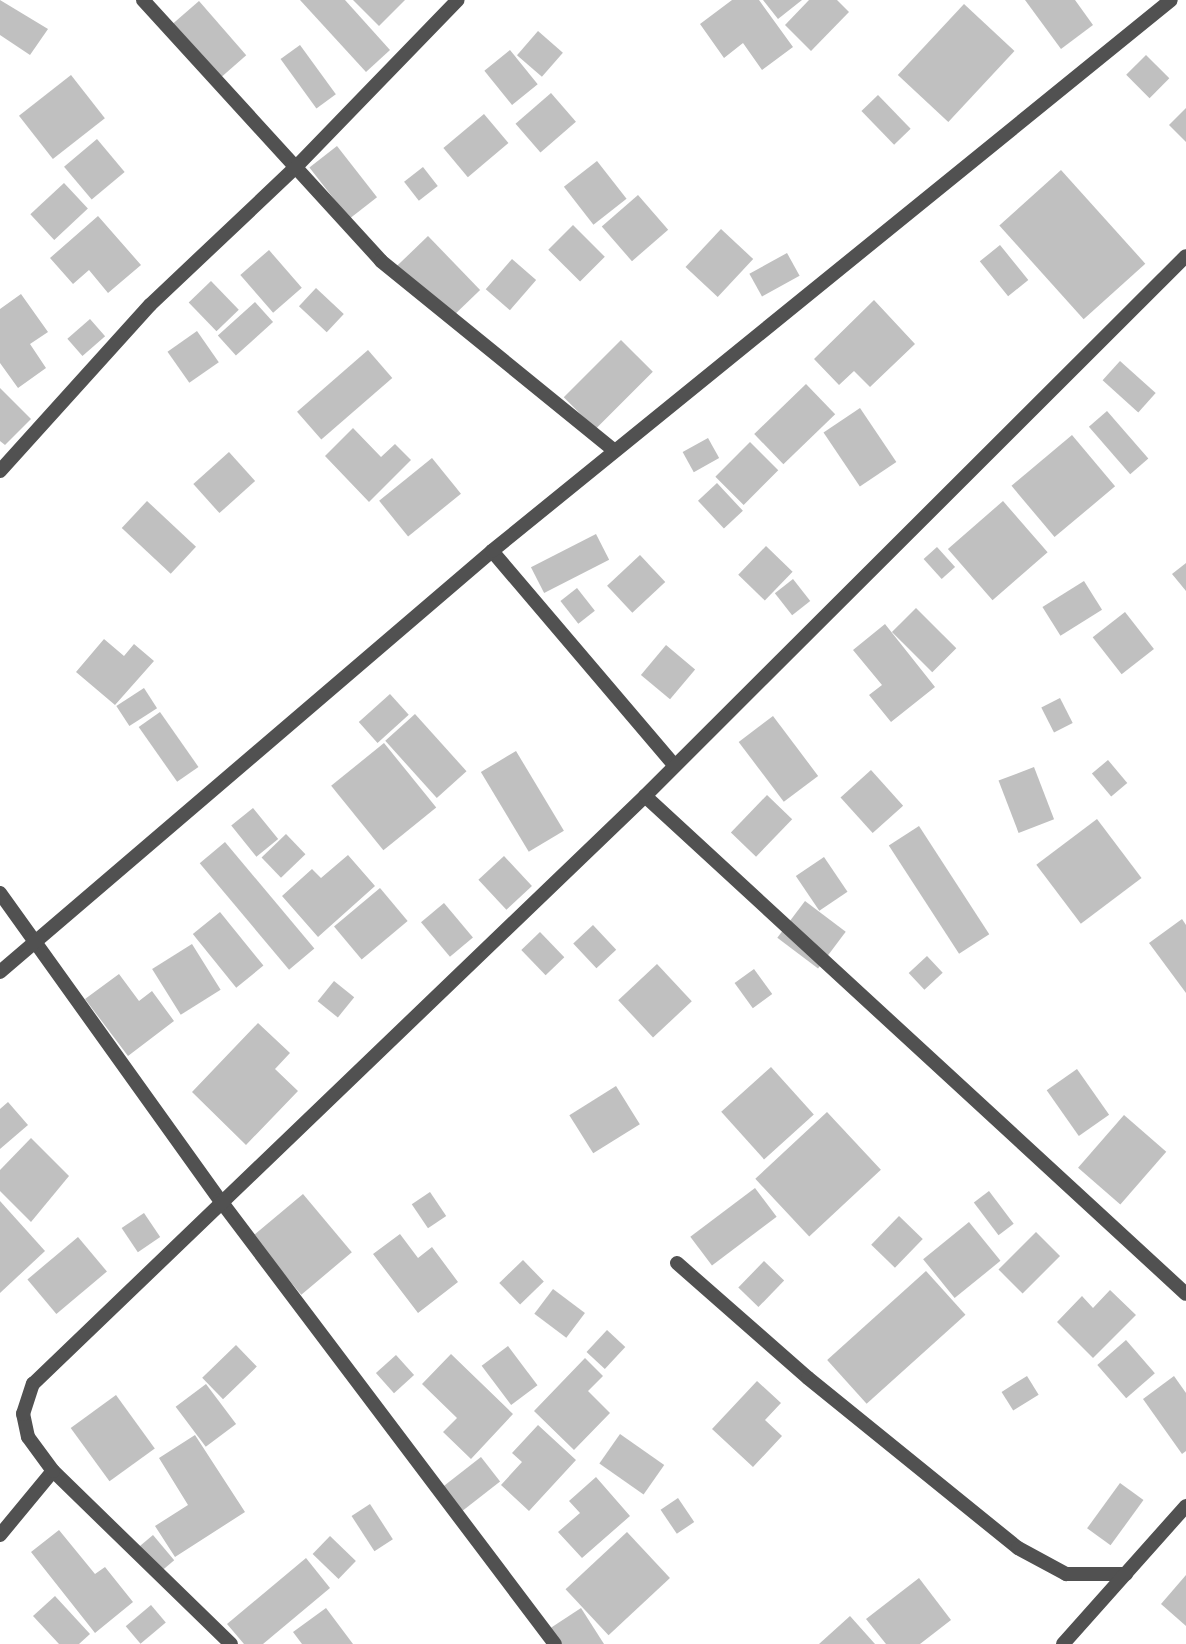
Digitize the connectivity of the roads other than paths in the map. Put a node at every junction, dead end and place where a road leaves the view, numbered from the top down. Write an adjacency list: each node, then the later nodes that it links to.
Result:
1 (143, 0): 4 (street)
2 (458, 0): 4 (street)
3 (1171, 0): 6 (street)
4 (294, 169): 6 (street); 7 (street)
5 (1186, 256): 9 (street)
6 (615, 451): 8 (street)
7 (0, 471)
8 (492, 551): 9 (street); 12 (street)
9 (675, 766): 10 (street)
10 (645, 796): 14 (street); 16 (street)
11 (0, 893): 12 (street)
12 (36, 941): 13 (street); 14 (street)
13 (0, 972)
14 (220, 1200): 17 (street); 22 (street)
15 (677, 1263): 20 (street)
16 (1186, 1294)
17 (53, 1471): 19 (street); 21 (street)
18 (1186, 1506): 20 (street)
19 (0, 1535)
20 (1126, 1574): 23 (street)
21 (231, 1644)
22 (555, 1644)
23 (1063, 1644)

